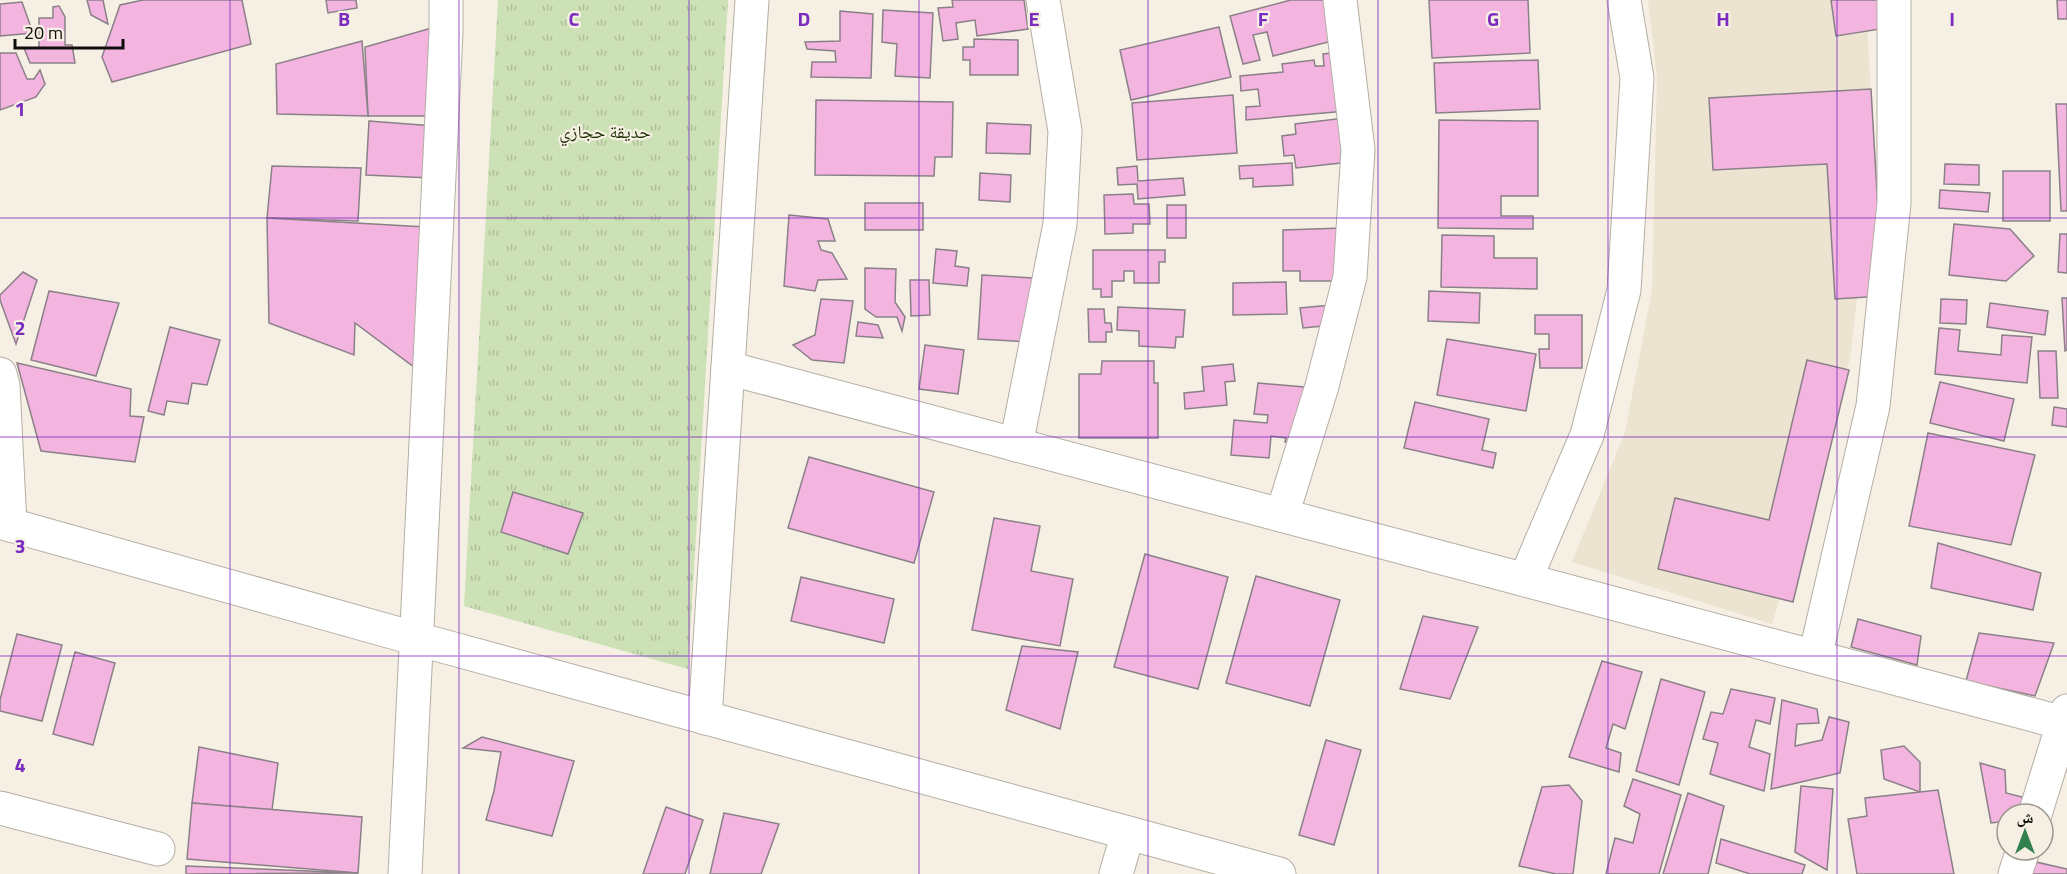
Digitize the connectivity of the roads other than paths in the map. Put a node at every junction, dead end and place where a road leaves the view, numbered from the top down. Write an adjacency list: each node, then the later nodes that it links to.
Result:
1 (446, 0): 13 (street)
2 (752, 0): 7 (street)
3 (1043, 0): 9 (street)
4 (1340, 0): 10 (street)
5 (1624, 0): 12 (street)
6 (1894, 0): 14 (street)
7 (728, 368): 9 (street); 15 (street)
8 (0, 374): 11 (street)
9 (1016, 445): 10 (street)
10 (1282, 515): 12 (street)
11 (5, 523): 13 (street)
12 (1525, 580): 14 (street)
13 (417, 639): 15 (street); 21 (street)
14 (1815, 657): 16 (street)
15 (705, 718): 19 (street)
16 (2066, 720): 17 (street)
17 (2039, 802)
18 (0, 808): 20 (street)
19 (1128, 833): 22 (street); 23 (street)
20 (158, 849)
21 (405, 874)
22 (1116, 874)
23 (1279, 874)

